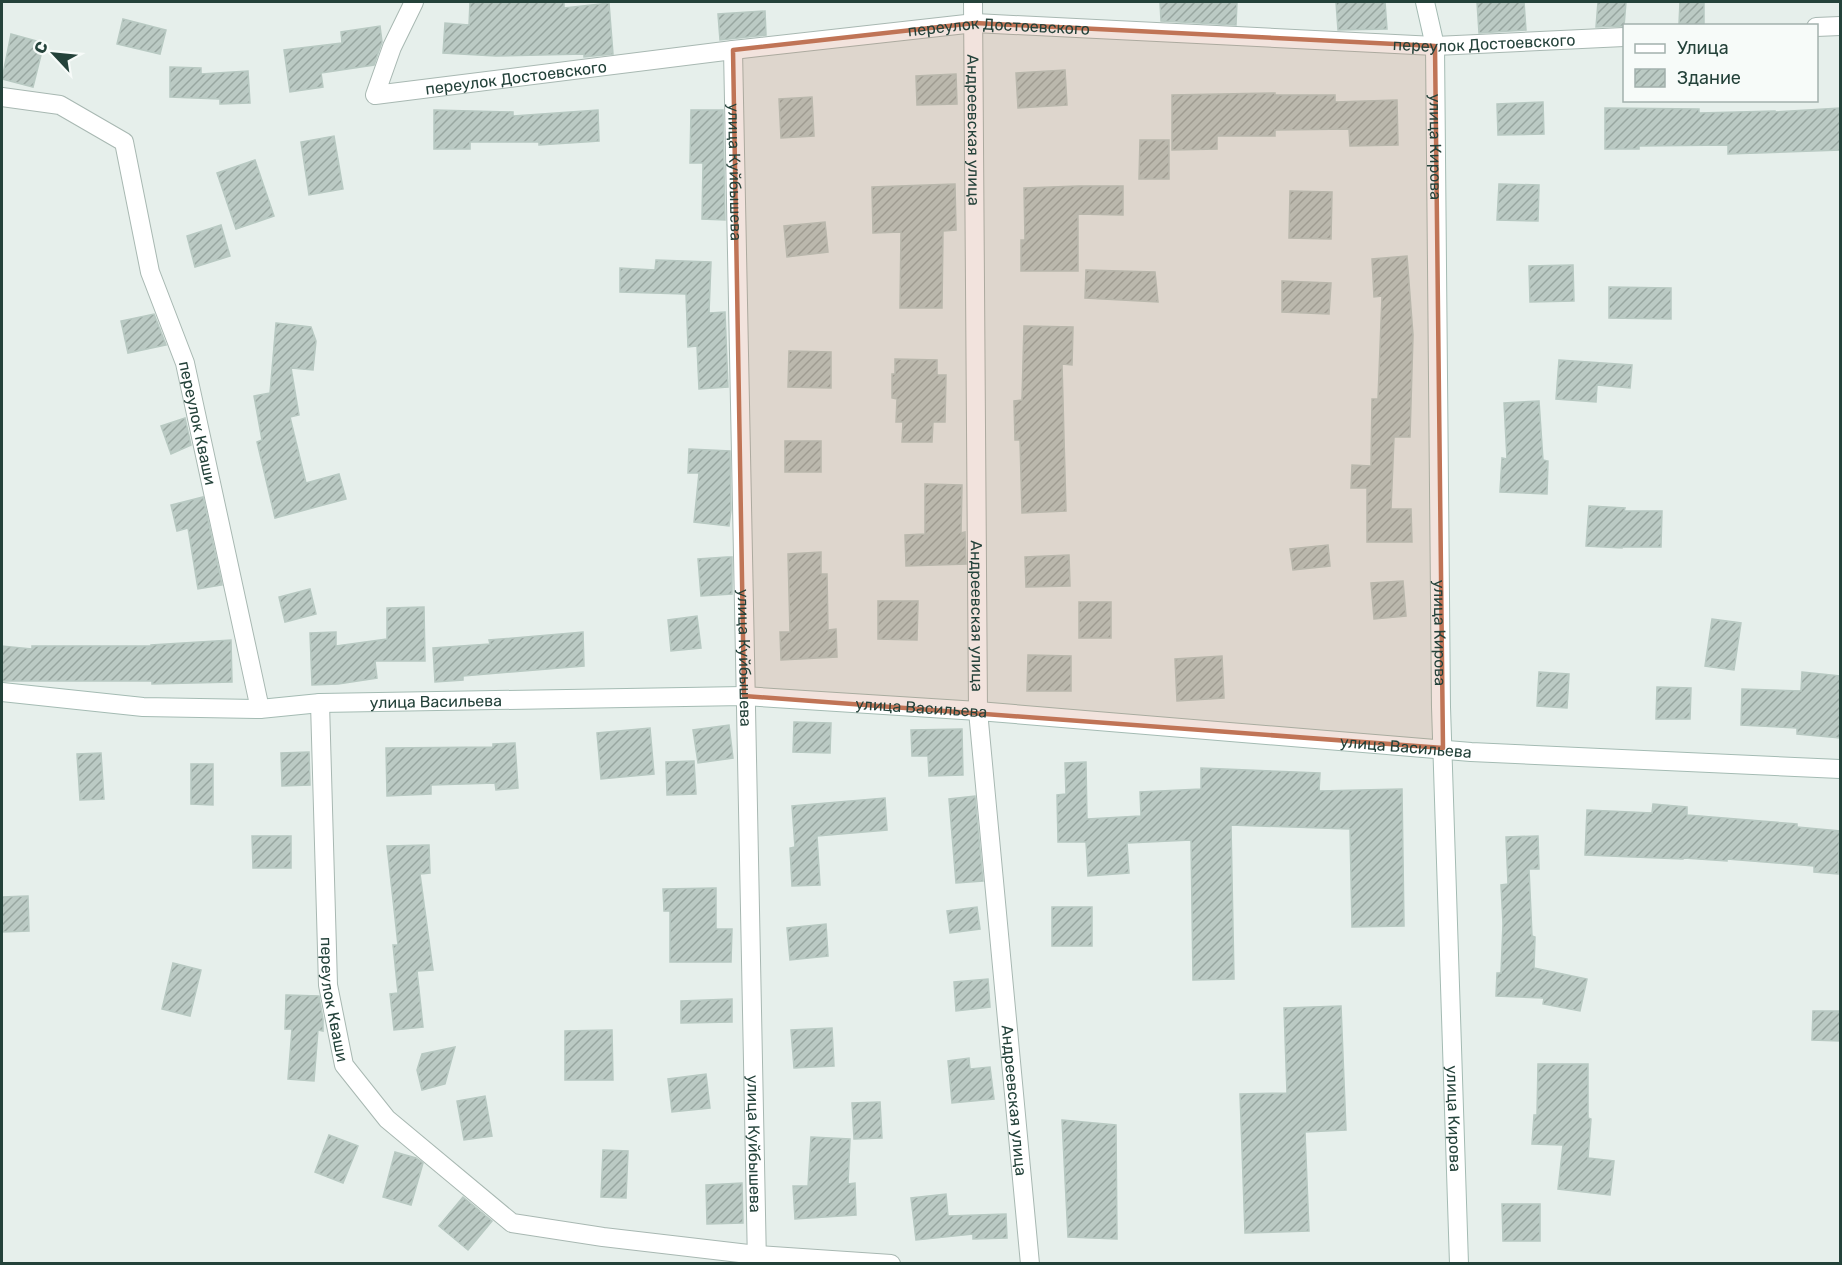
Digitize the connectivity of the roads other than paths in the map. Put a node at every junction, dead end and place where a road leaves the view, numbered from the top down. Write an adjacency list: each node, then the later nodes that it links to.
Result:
1 (414, 2): 9 (street, переулок Достоевского)
2 (973, 2): 4 (street, Андреевская улица)
3 (1425, 2): 8 (street, улица Кирова)
4 (975, 22): 8 (street, переулок Достоевского); 9 (street, переулок Достоевского); 15 (street, Андреевская улица)
5 (1840, 26): 6 (street)
6 (1818, 27)
7 (1623, 37): 8 (street, переулок Достоевского)
8 (1435, 46): 16 (street, улица Кирова)
9 (733, 50): 12 (street, улица Куйбышева)
10 (2, 98): 14 (street, переулок Кваши)
11 (2, 692): 14 (street, улица Васильева)
12 (744, 696): 13 (street, улица Васильева); 15 (street, улица Васильева); 18 (street, улица Куйбышева)
13 (320, 703): 14 (street, улица Васильева); 18 (street, переулок Кваши)
14 (260, 709)
15 (978, 711): 16 (street, улица Васильева); 20 (street, Андреевская улица)
16 (1443, 748): 17 (street, улица Васильева); 21 (street, улица Кирова)
17 (1840, 769)
18 (757, 1259): 19 (street)
19 (891, 1263)
20 (1030, 1263)
21 (1459, 1263)

